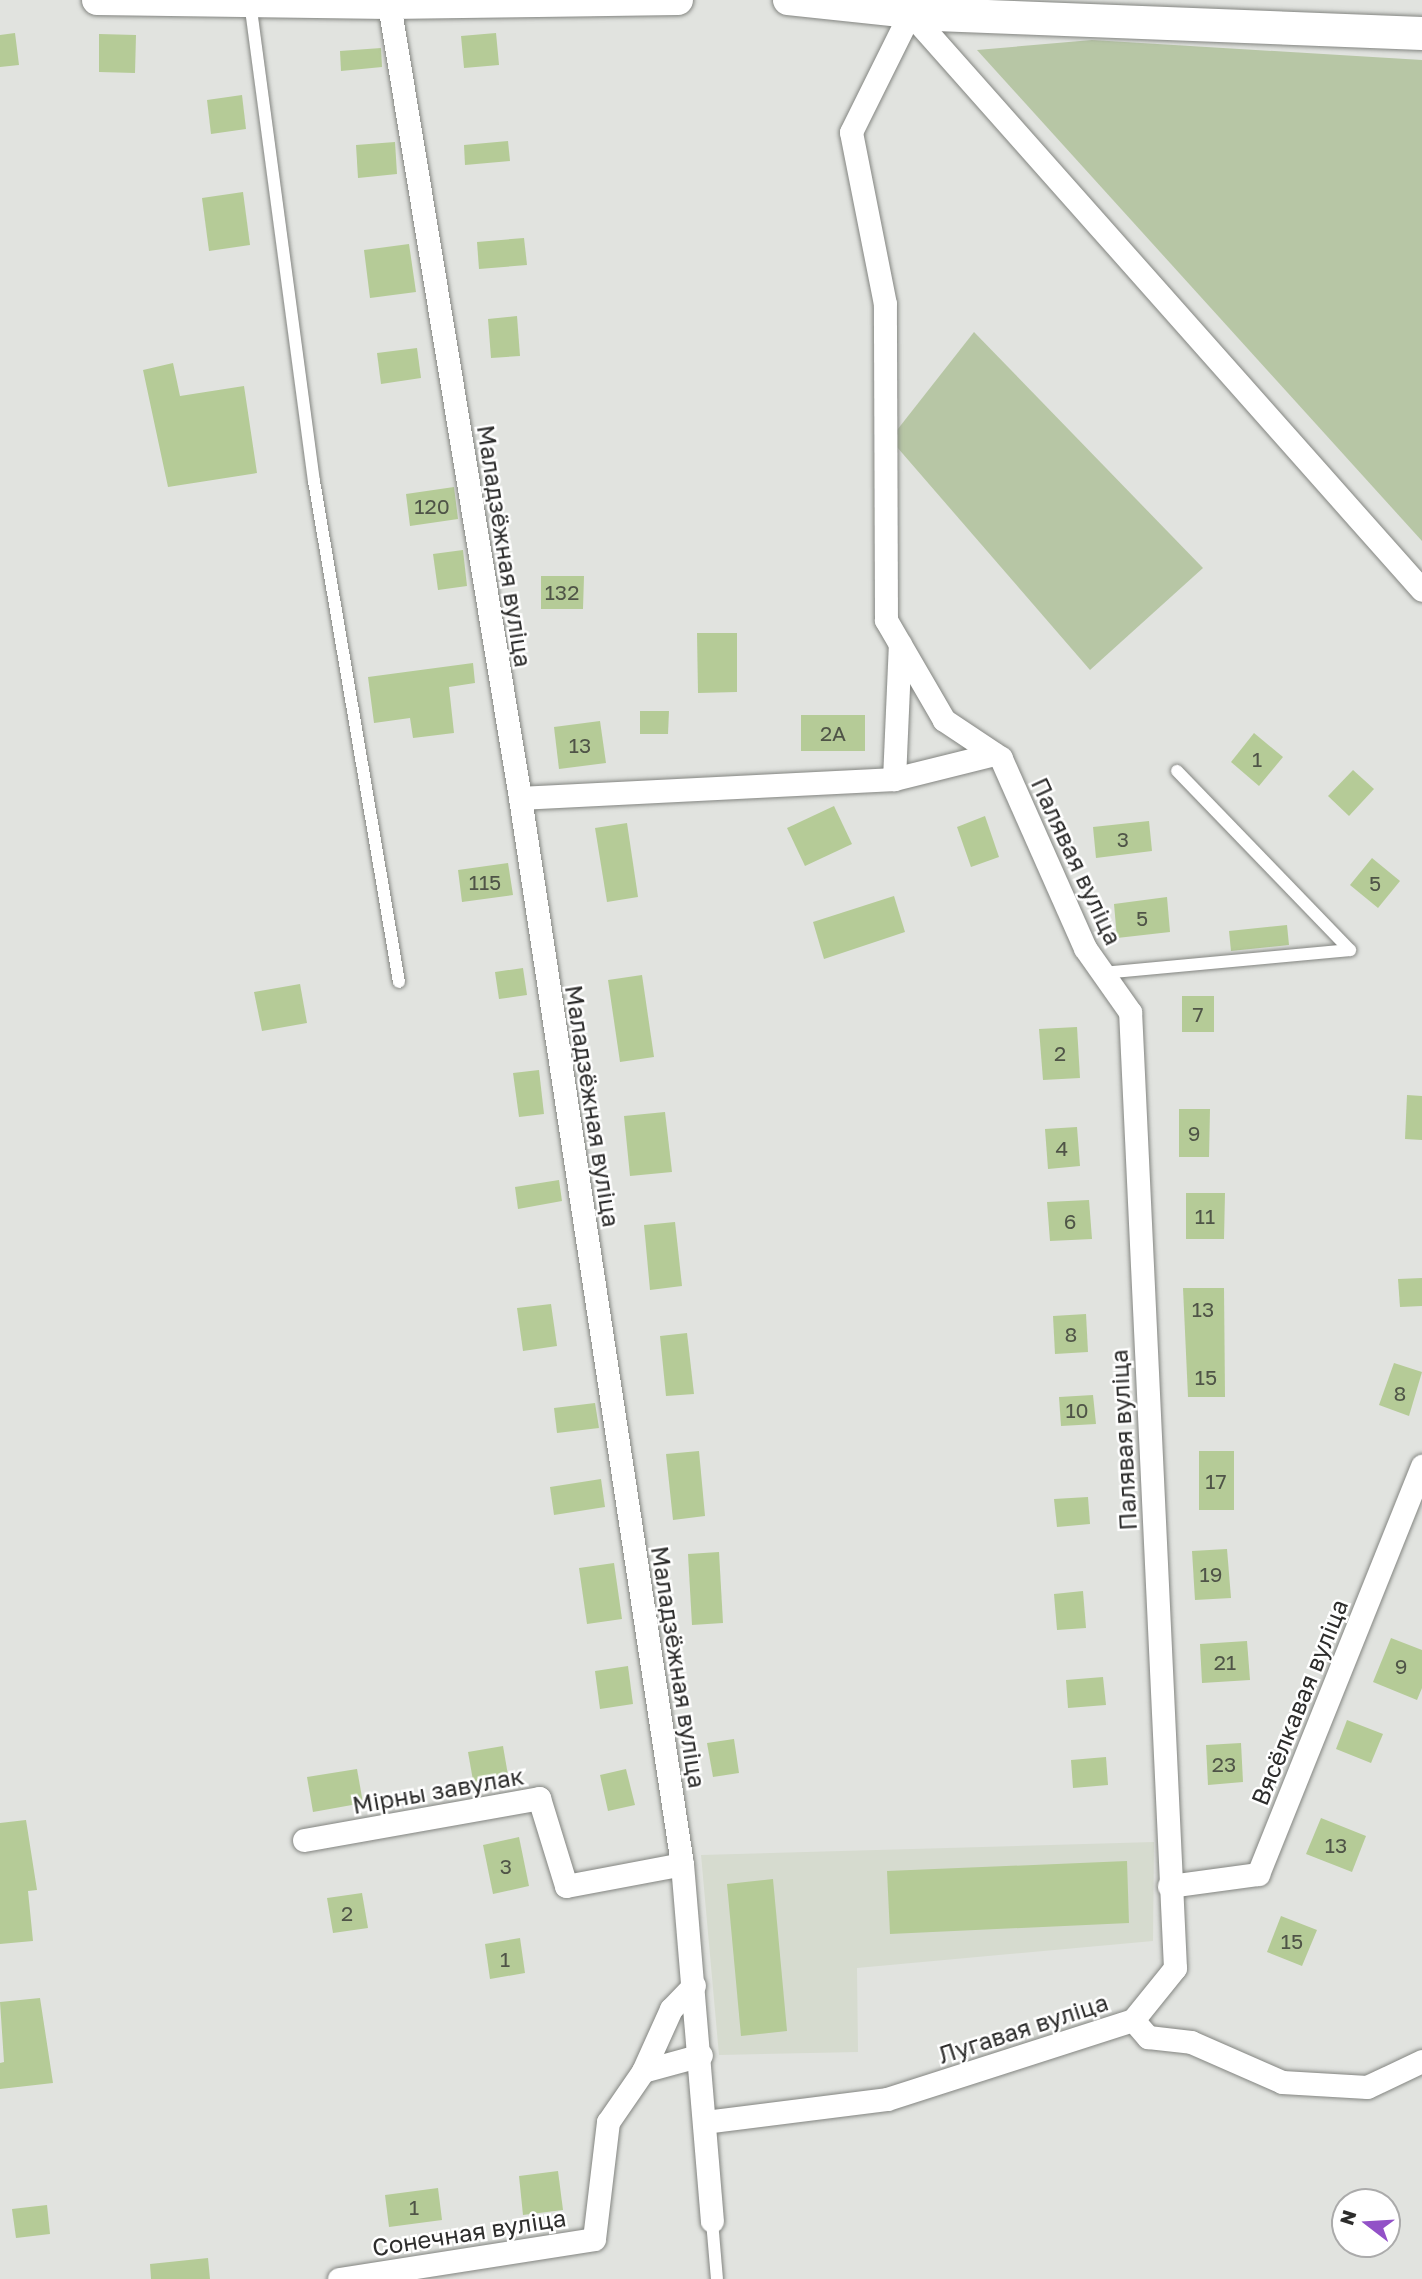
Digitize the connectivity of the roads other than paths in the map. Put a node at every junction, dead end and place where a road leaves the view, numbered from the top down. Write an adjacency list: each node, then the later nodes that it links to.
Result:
1 (97, 0): 4 (street)
2 (678, 0): 5 (street)
3 (788, 0): 6 (street)
4 (250, 2): 5 (street); 15 (lane)
5 (389, 4): 13 (street, Маладзёжная вуліца)
6 (904, 7): 7 (main road); 8 (street); 9 (street, Палявая вуліца)
7 (1422, 33)
8 (1422, 590)
9 (900, 644): 10 (street, Палявая вуліца); 12 (street)
10 (994, 754): 12 (street); 14 (street, Палявая вуліца)
11 (1177, 771): 14 (lane)
12 (894, 779): 13 (street)
13 (520, 798): 18 (street, Маладзёжная вуліца)
14 (1102, 973): 19 (street, Палявая вуліца)
15 (399, 982)
16 (1422, 1466): 19 (street, Вясёлкавая вуліца)
17 (303, 1840): 18 (street, Мірны завулак)
18 (682, 1864): 20 (street, Маладзёжная вуліца)
19 (1169, 1886): 21 (street, Палявая вуліца)
20 (694, 1985): 22 (street, Маладзёжная вуліца); 24 (street, Сонечная вуліца)
21 (1133, 2020): 23 (street, Лугавая вуліца); 25 (street, Лугавая вуліца)
22 (701, 2055): 24 (street); 25 (street, Маладзёжная вуліца)
23 (1422, 2061)
24 (643, 2071): 27 (street, Сонечная вуліца)
25 (705, 2122): 26 (street, Маладзёжная вуліца)
26 (712, 2221): 28 (lane)
27 (339, 2279)
28 (717, 2279)

